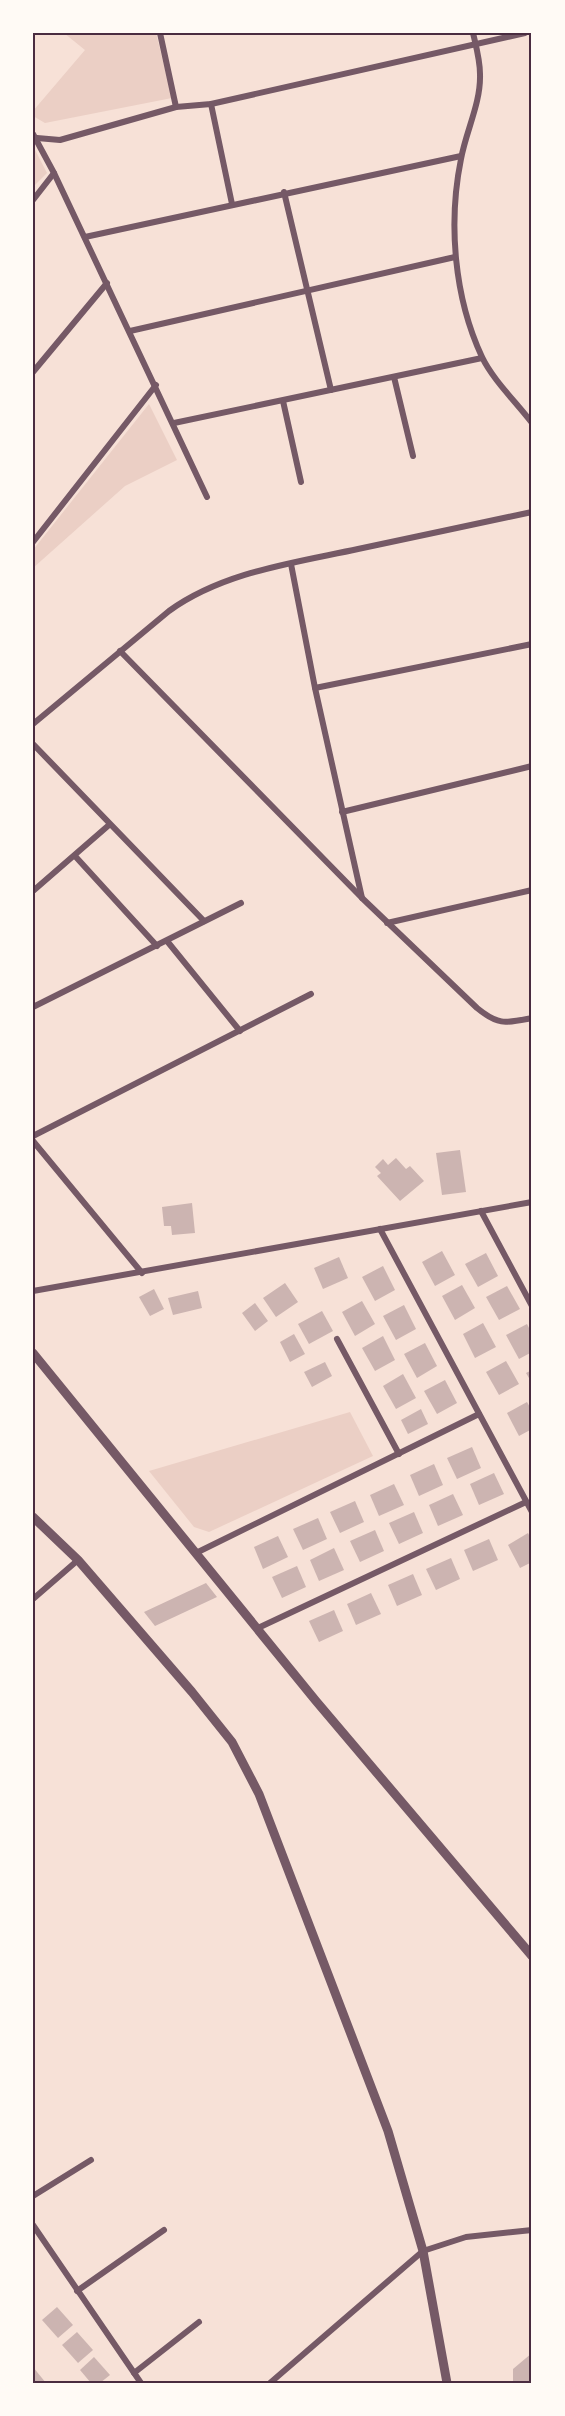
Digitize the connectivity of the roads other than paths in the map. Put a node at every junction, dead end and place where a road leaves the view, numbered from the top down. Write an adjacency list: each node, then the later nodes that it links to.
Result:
1 (160, 33): 6 (street)
2 (473, 33): 4 (street)
3 (525, 33): 4 (street)
4 (475, 43): 5 (street); 8 (street)
5 (211, 104): 6 (street); 12 (street)
6 (176, 107): 7 (street)
7 (35, 136): 9 (street)
8 (461, 156): 10 (street); 14 (street)
9 (54, 173): 11 (street); 13 (street)
10 (284, 192): 12 (street); 16 (street)
11 (33, 200)
12 (232, 204): 13 (street)
13 (85, 237): 15 (street)
14 (455, 257): 16 (street); 18 (street)
15 (107, 283): 17 (street); 19 (street)
16 (307, 292): 17 (street); 22 (street)
17 (130, 331): 21 (street)
18 (482, 358): 20 (street); 25 (street)
19 (33, 372)
20 (394, 377): 22 (street); 26 (street)
21 (156, 385): 24 (street); 30 (street)
22 (331, 390): 23 (street)
23 (282, 401): 24 (street); 27 (street)
24 (174, 423): 28 (street)
25 (532, 423)
26 (413, 456)
27 (302, 482)
28 (207, 496)
29 (532, 512): 31 (street)
30 (33, 542)
31 (291, 564): 33 (street); 34 (street)
32 (532, 644): 34 (street)
33 (120, 651): 35 (street); 43 (street)
34 (315, 688): 38 (street)
35 (33, 724)
36 (33, 744): 39 (street)
37 (532, 766): 38 (street)
38 (342, 812): 43 (street)
39 (109, 825): 40 (street); 45 (street)
40 (75, 856): 42 (street); 48 (street)
41 (532, 890): 46 (street)
42 (33, 891)
43 (362, 898): 46 (street)
44 (241, 903): 45 (street)
45 (204, 921): 47 (street)
46 (387, 923): 51 (street)
47 (167, 941): 48 (street); 52 (street)
48 (157, 946): 50 (street)
49 (311, 994): 52 (street)
50 (33, 1007)
51 (532, 1018)
52 (240, 1031): 53 (street)
53 (33, 1136)
54 (33, 1141): 58 (street)
55 (532, 1202): 56 (street)
56 (482, 1211): 57 (street); 60 (street)
57 (380, 1229): 58 (street); 63 (street)
58 (142, 1273): 59 (street)
59 (33, 1291)
60 (532, 1306)
61 (337, 1339): 64 (street)
62 (33, 1353): 68 (street)
63 (479, 1414): 64 (street); 65 (street)
64 (399, 1454): 68 (street)
65 (526, 1502): 66 (street); 71 (street)
66 (532, 1512)
67 (33, 1517): 69 (street)
68 (198, 1552): 71 (street)
69 (78, 1560): 70 (street); 78 (street)
70 (33, 1599)
71 (258, 1628): 72 (street)
72 (532, 1956)
73 (91, 2160): 74 (street)
74 (33, 2196)
75 (33, 2225): 79 (street)
76 (164, 2230): 79 (street)
77 (532, 2230): 78 (street)
78 (423, 2251): 83 (street); 84 (street)
79 (77, 2291): 81 (street)
80 (199, 2322): 81 (street)
81 (134, 2373): 82 (street)
82 (141, 2383)
83 (270, 2383)
84 (447, 2383)

